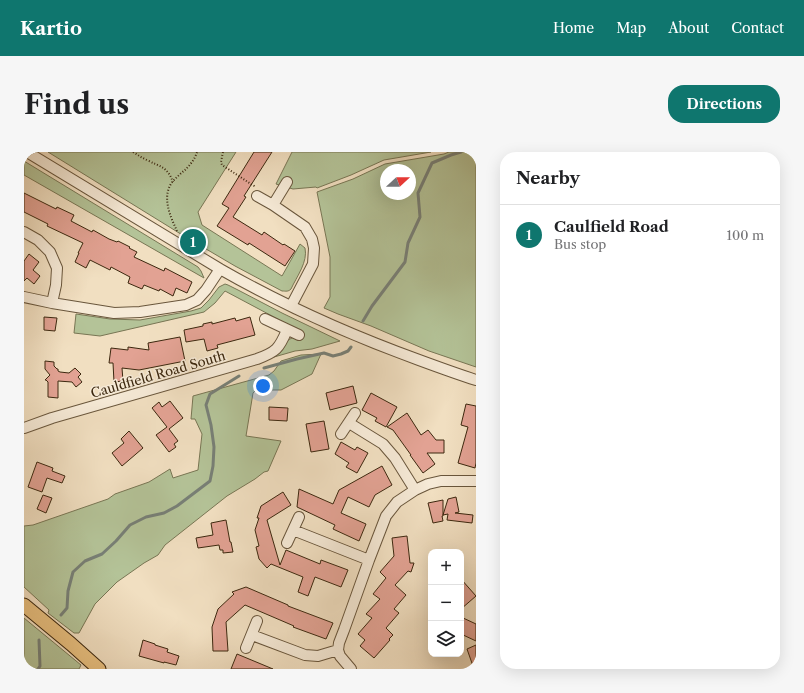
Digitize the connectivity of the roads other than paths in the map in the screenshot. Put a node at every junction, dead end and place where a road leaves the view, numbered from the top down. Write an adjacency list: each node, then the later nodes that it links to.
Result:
1 (27, 152): 6 (street)
2 (287, 182): 4 (street)
3 (257, 196): 4 (street)
4 (273, 205): 9 (street)
5 (24, 232): 8 (street)
6 (220, 269): 8 (street); 9 (street)
7 (24, 297): 8 (street)
8 (52, 303)
9 (291, 306): 13 (street)
10 (265, 319): 11 (street)
11 (287, 330): 12 (street); 16 (street, Cauldfield Road South)
12 (300, 335)
13 (476, 380)
14 (356, 413): 15 (street)
15 (349, 423): 17 (street); 19 (street)
16 (24, 428)
17 (341, 434)
18 (476, 481): 19 (street)
19 (415, 490): 23 (street)
20 (298, 517): 21 (street)
21 (293, 530): 22 (street); 23 (street)
22 (287, 543)
23 (369, 560): 28 (street)
24 (24, 605): 29 (main road)
25 (257, 621): 26 (street)
26 (252, 635): 27 (street); 28 (street)
27 (246, 648)
28 (338, 650): 30 (street)
29 (99, 669)
30 (351, 669)

